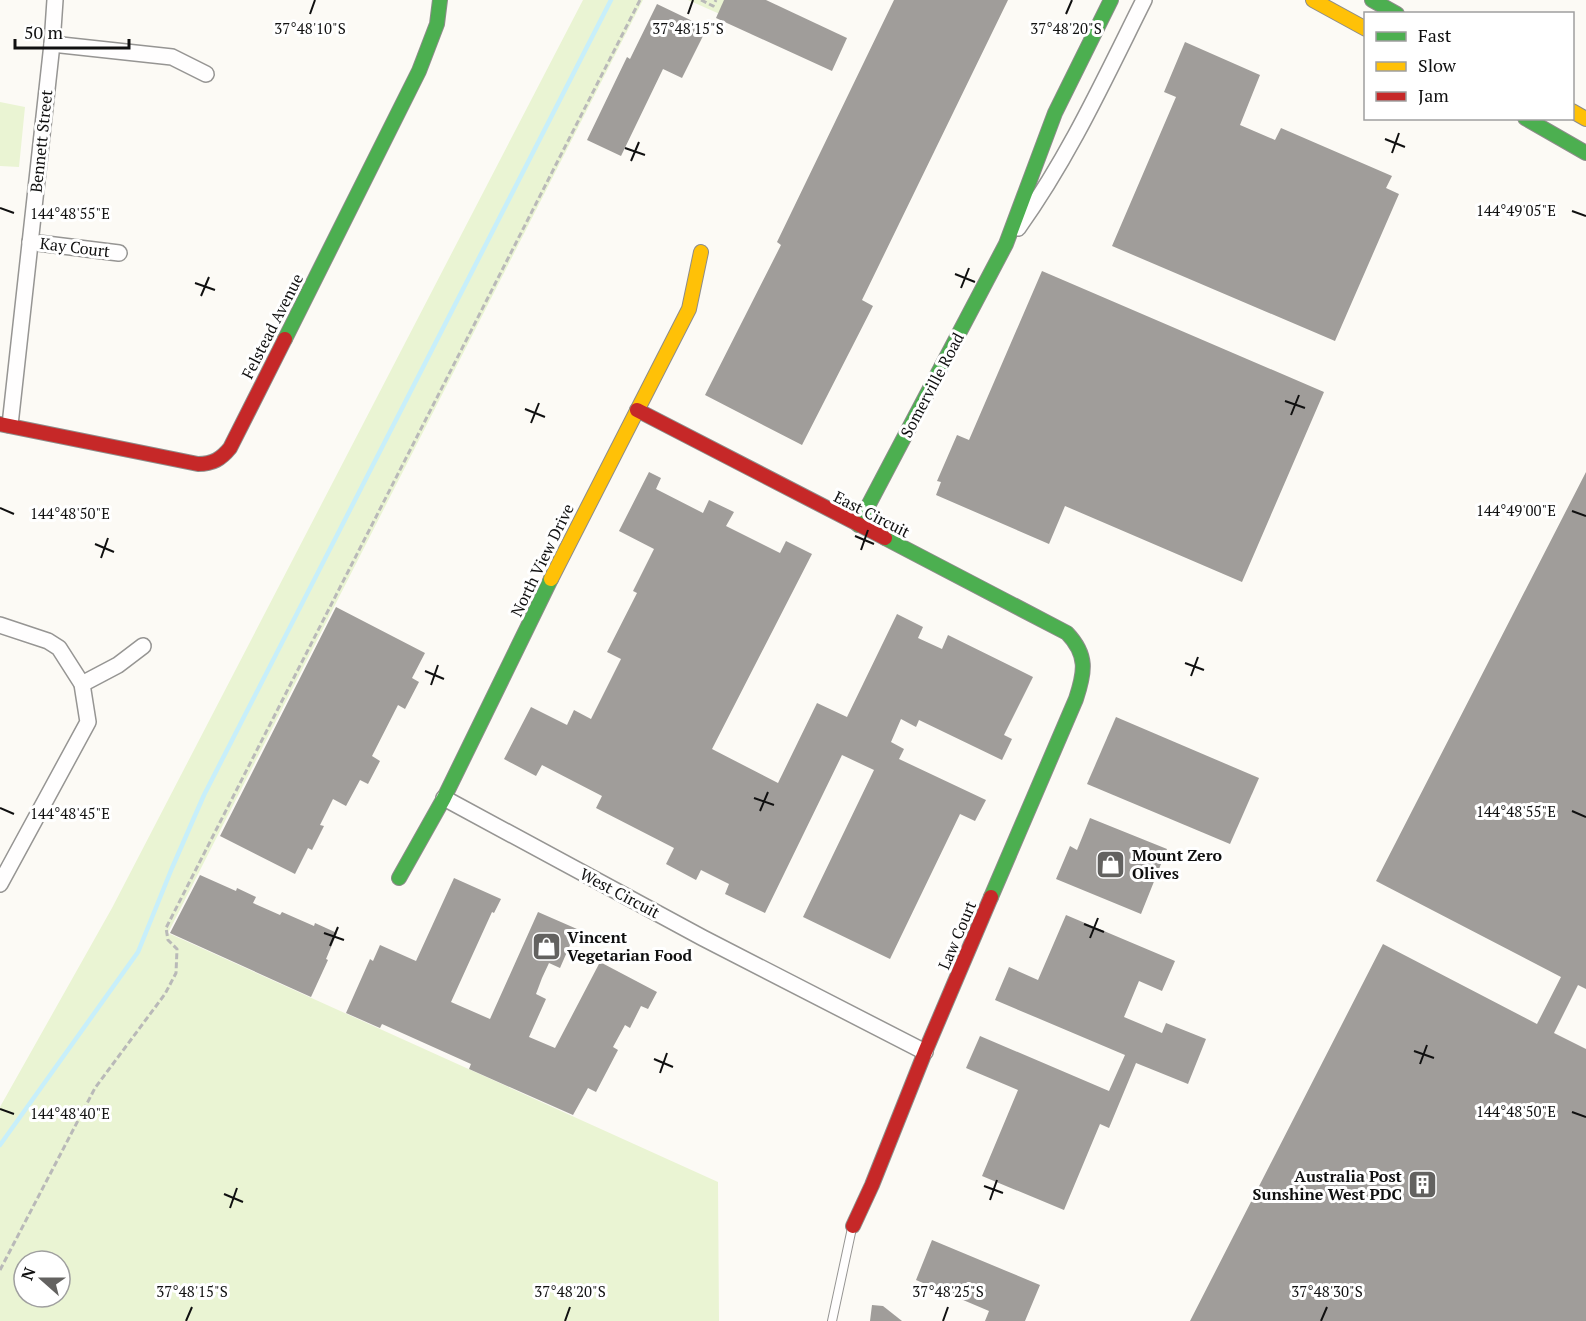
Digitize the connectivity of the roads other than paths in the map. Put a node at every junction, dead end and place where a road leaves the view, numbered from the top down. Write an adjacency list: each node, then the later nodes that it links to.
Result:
1 (55, 0): 9 (street, Bennett Street)
2 (440, 0): 18 (street, Felstead Avenue)
3 (1111, 0): 14 (street, Somerville Road)
4 (1144, 0): 14 (street, Somerville Road)
5 (1312, 0): 8 (street)
6 (1372, 0): 7 (street)
7 (1393, 12)
8 (1364, 28)
9 (52, 44): 10 (street); 13 (street, Bennett Street)
10 (206, 74)
11 (1528, 120): 12 (street)
12 (1586, 153)
13 (30, 242): 16 (street, Kay Court); 18 (street, Bennett Street)
14 (1006, 244): 19 (street, Somerville Road)
15 (701, 252): 17 (street, North View Drive)
16 (119, 253)
17 (637, 410): 19 (street, East Circuit); 24 (street, North View Drive)
18 (5, 425)
19 (858, 525): 22 (street, East Circuit)
20 (0, 625): 23 (street)
21 (143, 646): 23 (street)
22 (1083, 656): 27 (street, Law Court)
23 (82, 684): 26 (street)
24 (444, 798): 25 (street, North View Drive); 27 (street, West Circuit)
25 (399, 878)
26 (0, 884)
27 (925, 1052): 28 (street, Law Court)
28 (853, 1226): 29 (lane)
29 (832, 1321)

